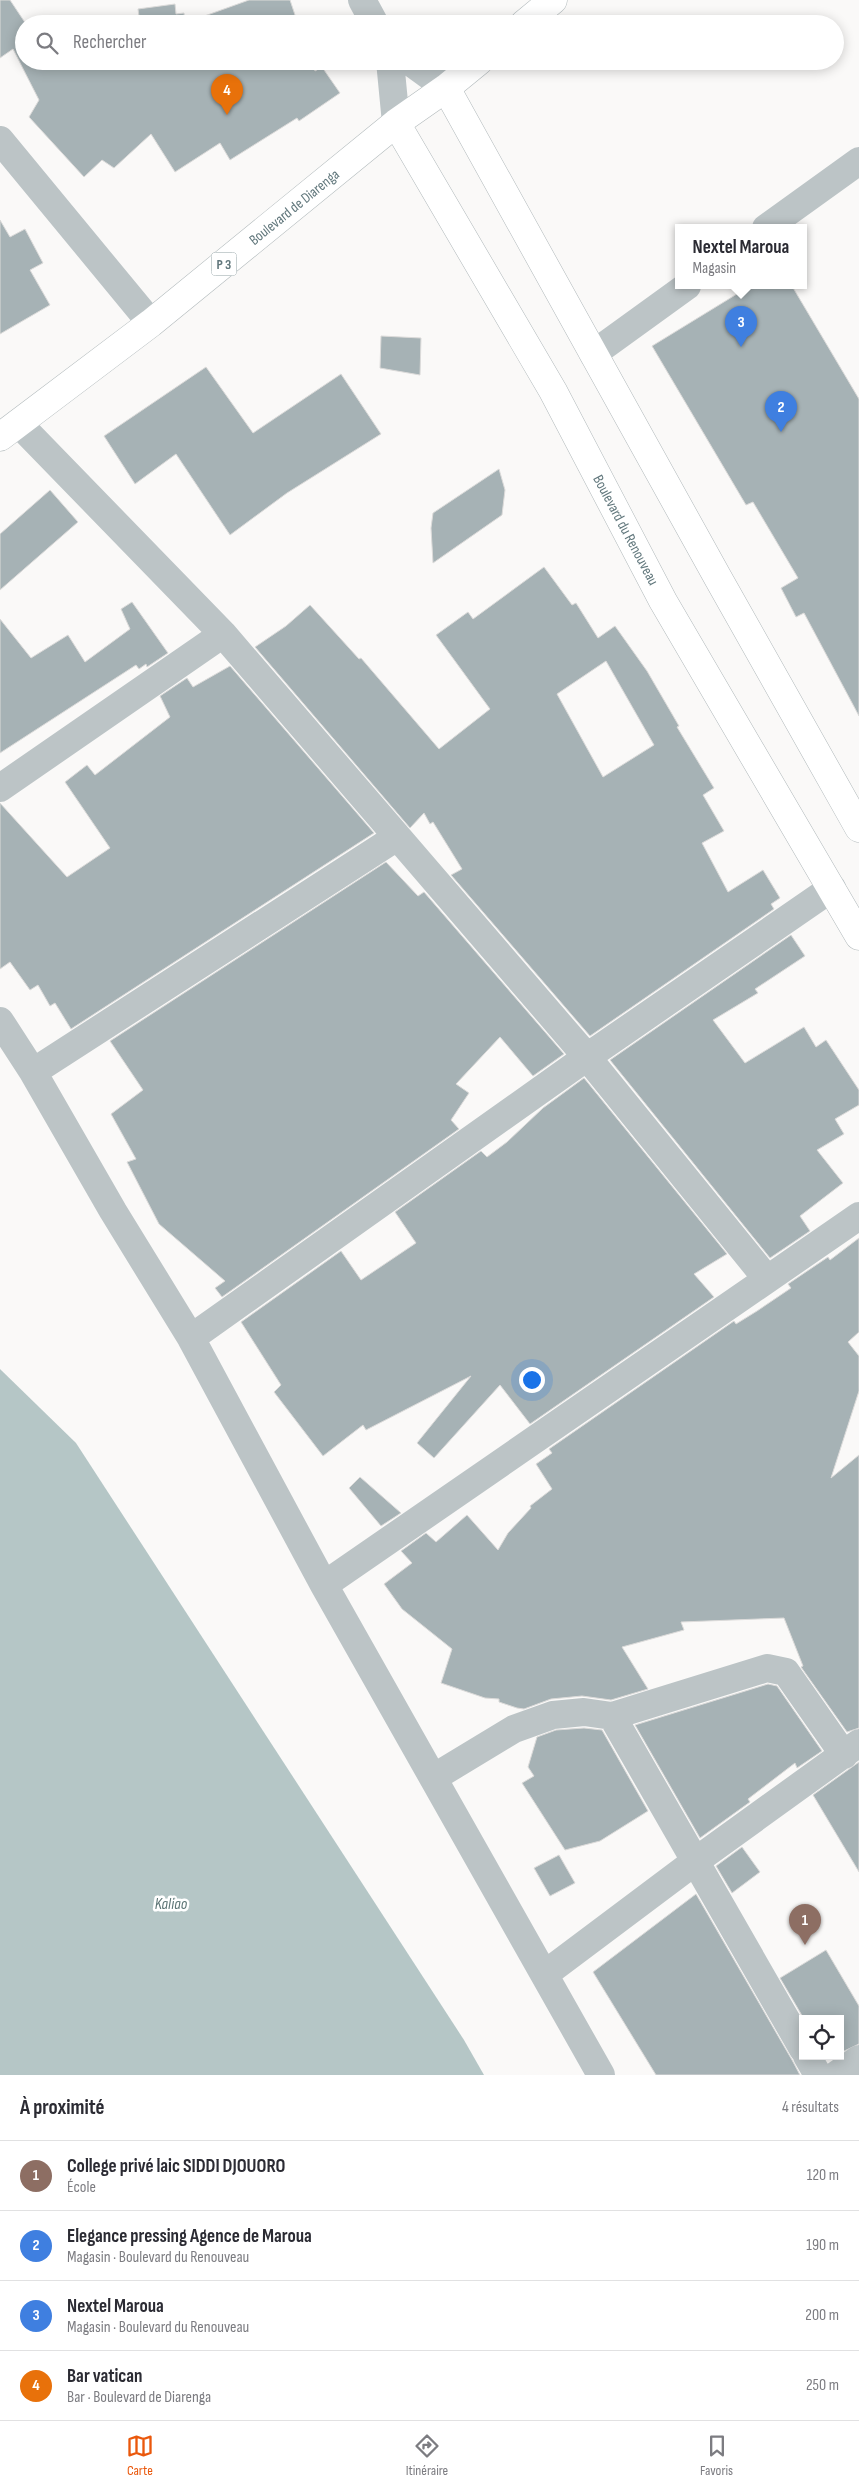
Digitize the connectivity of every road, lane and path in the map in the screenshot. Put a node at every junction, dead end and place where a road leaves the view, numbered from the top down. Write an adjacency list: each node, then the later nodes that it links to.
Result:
1 (362, 0): 3 (street)
2 (553, 0): 4 (main road)
3 (371, 15)
4 (535, 15)
5 (391, 70): 9 (street)
6 (421, 70): 8 (street)
7 (468, 70): 8 (main road, P 3)
8 (446, 88): 9 (main road, Boulevard de Diarenga / P 3); 15 (main road)
9 (396, 123): 14 (main road, Boulevard de Diarenga / P 3); 21 (main road, Boulevard du Renouveau)
10 (0, 140): 14 (street)
11 (859, 161): 12 (street)
12 (772, 224)
13 (684, 289): 15 (street)
14 (151, 323): 16 (main road, Boulevard de Diarenga / P 3)
15 (593, 354): 19 (main road)
16 (9, 430): 17 (street)
17 (223, 634): 18 (street); 20 (street)
18 (0, 788)
19 (859, 828)
20 (397, 837): 24 (street); 25 (street)
21 (832, 888): 22 (main road, Boulevard du Renouveau); 24 (street)
22 (859, 936)
23 (0, 1020): 25 (street)
24 (587, 1057): 27 (street); 28 (street)
25 (33, 1072): 28 (street)
26 (859, 1216): 27 (street)
27 (767, 1279): 29 (street)
28 (192, 1338): 29 (street)
29 (324, 1585): 32 (street)
30 (612, 1716): 31 (street); 32 (street); 33 (street)
31 (851, 1749): 33 (street)
32 (433, 1778): 34 (street)
33 (697, 1860): 34 (street); 35 (street)
34 (545, 1974): 38 (street)
35 (799, 2042)
36 (859, 2059): 40 (street)
37 (809, 2060): 39 (street)
38 (601, 2075)
39 (818, 2075)
40 (836, 2075)

